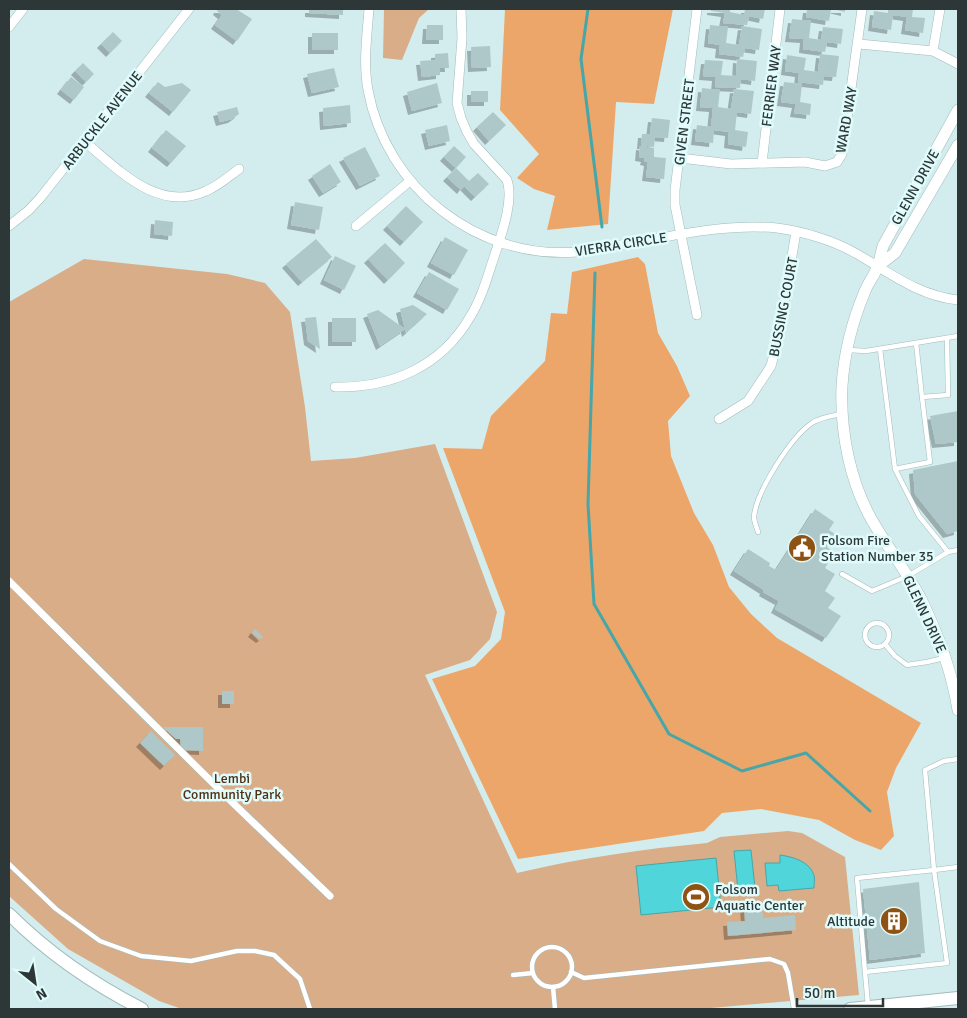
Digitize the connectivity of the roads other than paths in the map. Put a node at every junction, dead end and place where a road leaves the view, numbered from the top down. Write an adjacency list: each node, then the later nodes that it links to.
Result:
1 (23, 9): 9 (street)
2 (189, 9): 14 (street, ARBUCKLE AVENUE)
3 (369, 9): 19 (street, VIERRA CIRCLE)
4 (461, 9): 24 (street)
5 (697, 9): 16 (street, GIVEN STREET)
6 (780, 9): 17 (street, FERRIER WAY)
7 (862, 9): 10 (street, WARD WAY)
8 (940, 9): 11 (street)
9 (9, 27)
10 (858, 44): 11 (street); 17 (street, WARD WAY)
11 (933, 51): 12 (street)
12 (958, 64)
13 (958, 110): 25 (street, GLENN DRIVE)
14 (85, 142): 18 (street); 20 (street, ARBUCKLE AVENUE)
15 (958, 145): 25 (street, GLENN DRIVE)
16 (680, 158): 17 (street, WARD WAY); 23 (street, GIVEN STREET)
17 (762, 163)
18 (238, 169)
19 (410, 181): 21 (street); 24 (street, VIERRA CIRCLE)
20 (9, 226)
21 (356, 226)
22 (796, 232): 23 (street, VIERRA CIRCLE); 25 (street, VIERRA CIRCLE); 36 (street, BUSSING COURT)
23 (681, 235): 24 (street, VIERRA CIRCLE); 27 (street, GIVEN STREET)
24 (499, 242): 33 (street)
25 (878, 266): 26 (street, VIERRA CIRCLE); 32 (street, GLENN DRIVE)
26 (958, 300)
27 (697, 315)
28 (958, 336): 29 (lane)
29 (947, 338): 30 (lane); 34 (lane)
30 (916, 343): 31 (lane); 34 (lane)
31 (880, 349): 32 (lane); 37 (lane)
32 (846, 350): 35 (street, GLENN DRIVE)
33 (335, 387)
34 (922, 397): 37 (lane)
35 (843, 413): 38 (lane); 42 (street, GLENN DRIVE)
36 (719, 419)
37 (895, 469): 40 (lane)
38 (758, 532)
39 (958, 550): 40 (lane)
40 (948, 552): 42 (lane)
41 (842, 574): 42 (lane)
42 (908, 576): 45 (street, GLENN DRIVE)
43 (9, 581): 51 (street)
44 (885, 644): 44 (lane); 45 (lane)
45 (946, 658): 46 (street, GLENN DRIVE)
46 (958, 710)
47 (958, 759): 50 (lane)
48 (9, 864): 61 (lane)
49 (958, 867): 50 (lane)
50 (934, 870): 54 (lane); 54 (lane)
51 (330, 896)
52 (9, 914): 60 (main road)
53 (571, 972): 55 (lane); 57 (lane); 63 (lane)
54 (865, 972): 59 (lane)
55 (534, 973): 56 (lane); 57 (lane)
56 (513, 975)
57 (553, 986): 62 (lane)
58 (958, 998): 59 (main road)
59 (868, 1007): 64 (main road)
60 (142, 1009)
61 (310, 1009)
62 (555, 1009)
63 (794, 1009)
64 (850, 1009)

